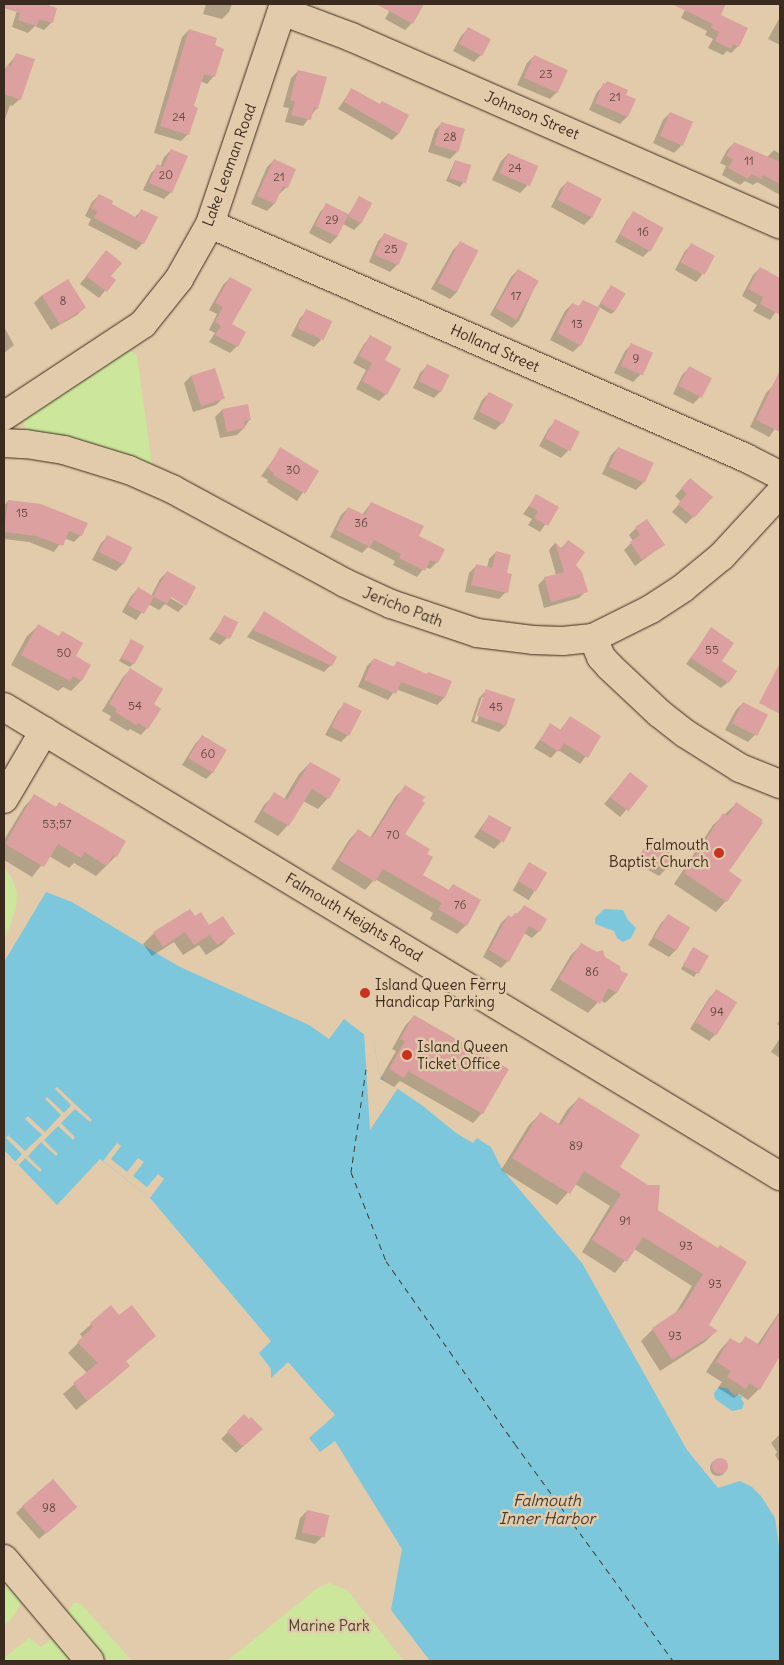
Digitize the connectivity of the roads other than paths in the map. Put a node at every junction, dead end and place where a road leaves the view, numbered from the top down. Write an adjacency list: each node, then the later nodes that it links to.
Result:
1 (283, 7): 2 (street, Lake Leaman Road); 3 (street, Johnson Street)
2 (210, 224): 4 (street, Lake Leaman Road); 6 (street, Holland Street)
3 (780, 224)
4 (4, 416)
5 (4, 443): 8 (street, Jericho Path)
6 (780, 475)
7 (780, 494): 8 (street, Jericho Path)
8 (593, 638): 11 (street)
9 (4, 707): 10 (street, Falmouth Heights Road)
10 (44, 731): 12 (street); 13 (street, Falmouth Heights Road)
11 (780, 784)
12 (4, 799)
13 (779, 1172)
14 (4, 1559): 15 (street)
15 (90, 1661)

